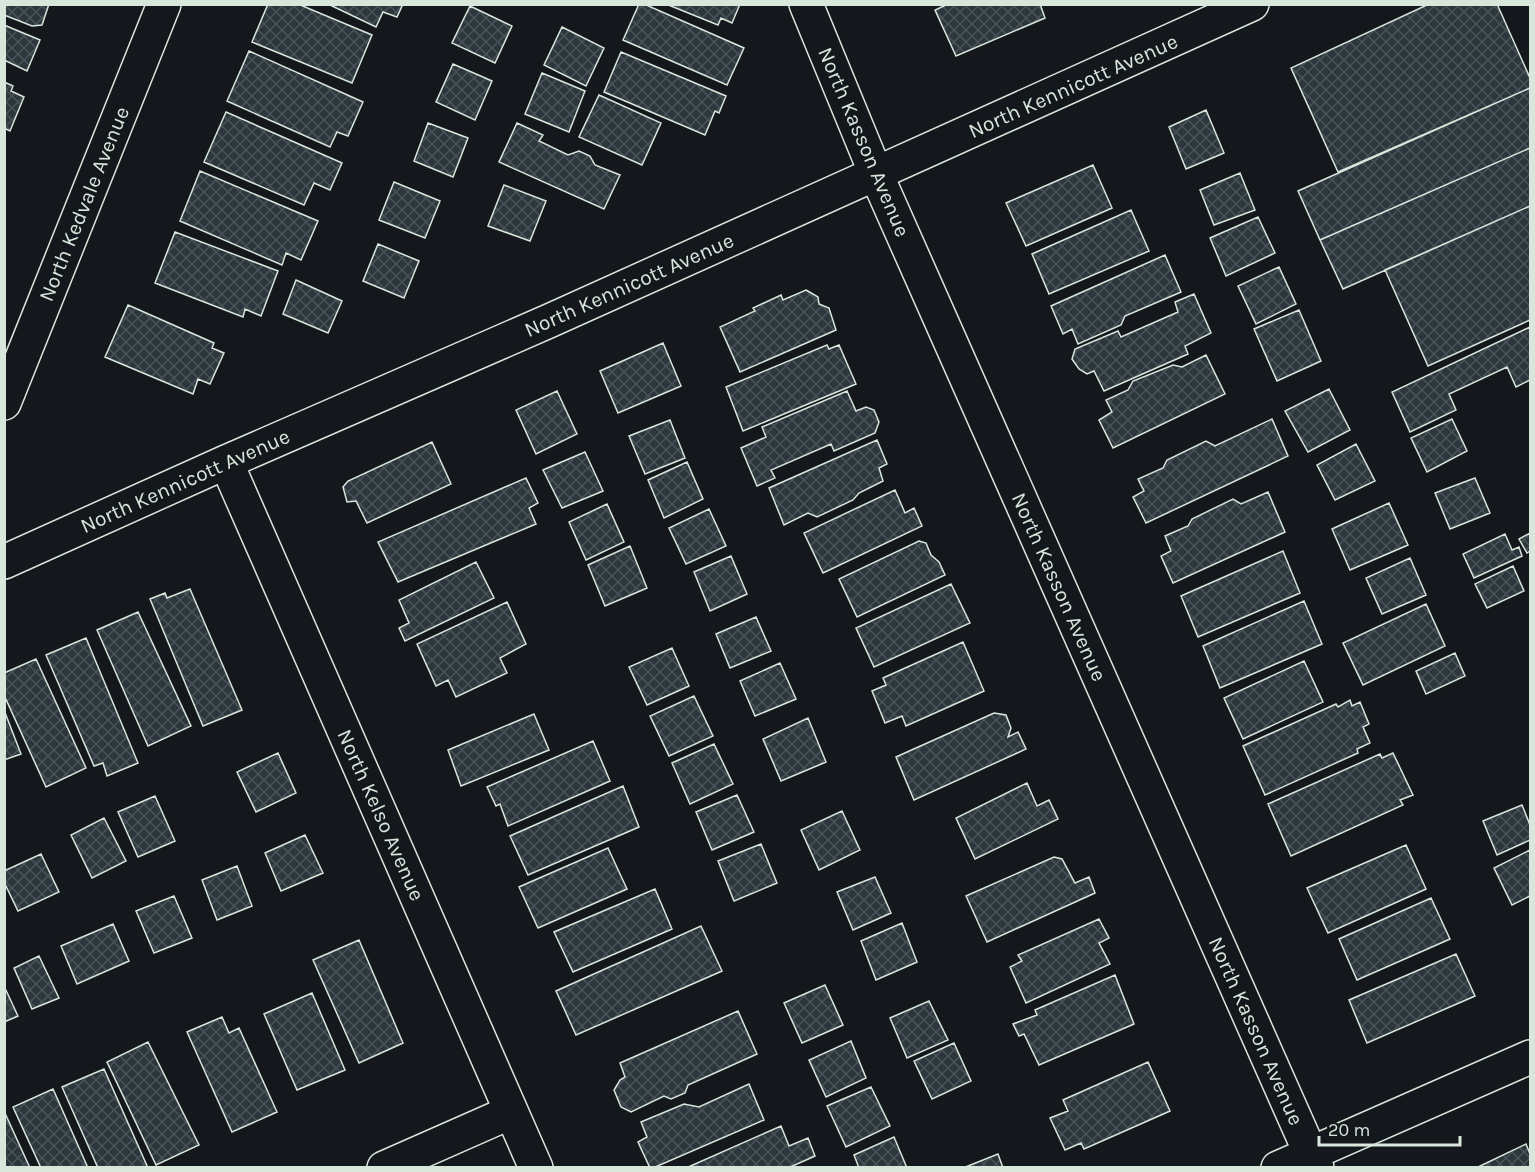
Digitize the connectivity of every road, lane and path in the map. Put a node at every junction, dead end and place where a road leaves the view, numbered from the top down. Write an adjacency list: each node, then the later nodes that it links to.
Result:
1 (164, 4): 5 (street, North Kedvale Avenue)
2 (806, 4): 4 (street, North Kasson Avenue)
3 (1252, 4): 4 (street, North Kennicott Avenue)
4 (876, 174): 6 (street, North Kennicott Avenue); 10 (street, North Kasson Avenue)
5 (4, 403)
6 (226, 462): 7 (street, North Kennicott Avenue); 9 (street, North Kelso Avenue)
7 (4, 562)
8 (1530, 1057): 10 (street)
9 (511, 1112): 11 (street); 12 (street, North Kelso Avenue)
10 (1314, 1160): 13 (street)
11 (384, 1167)
12 (536, 1167)
13 (1278, 1167)

